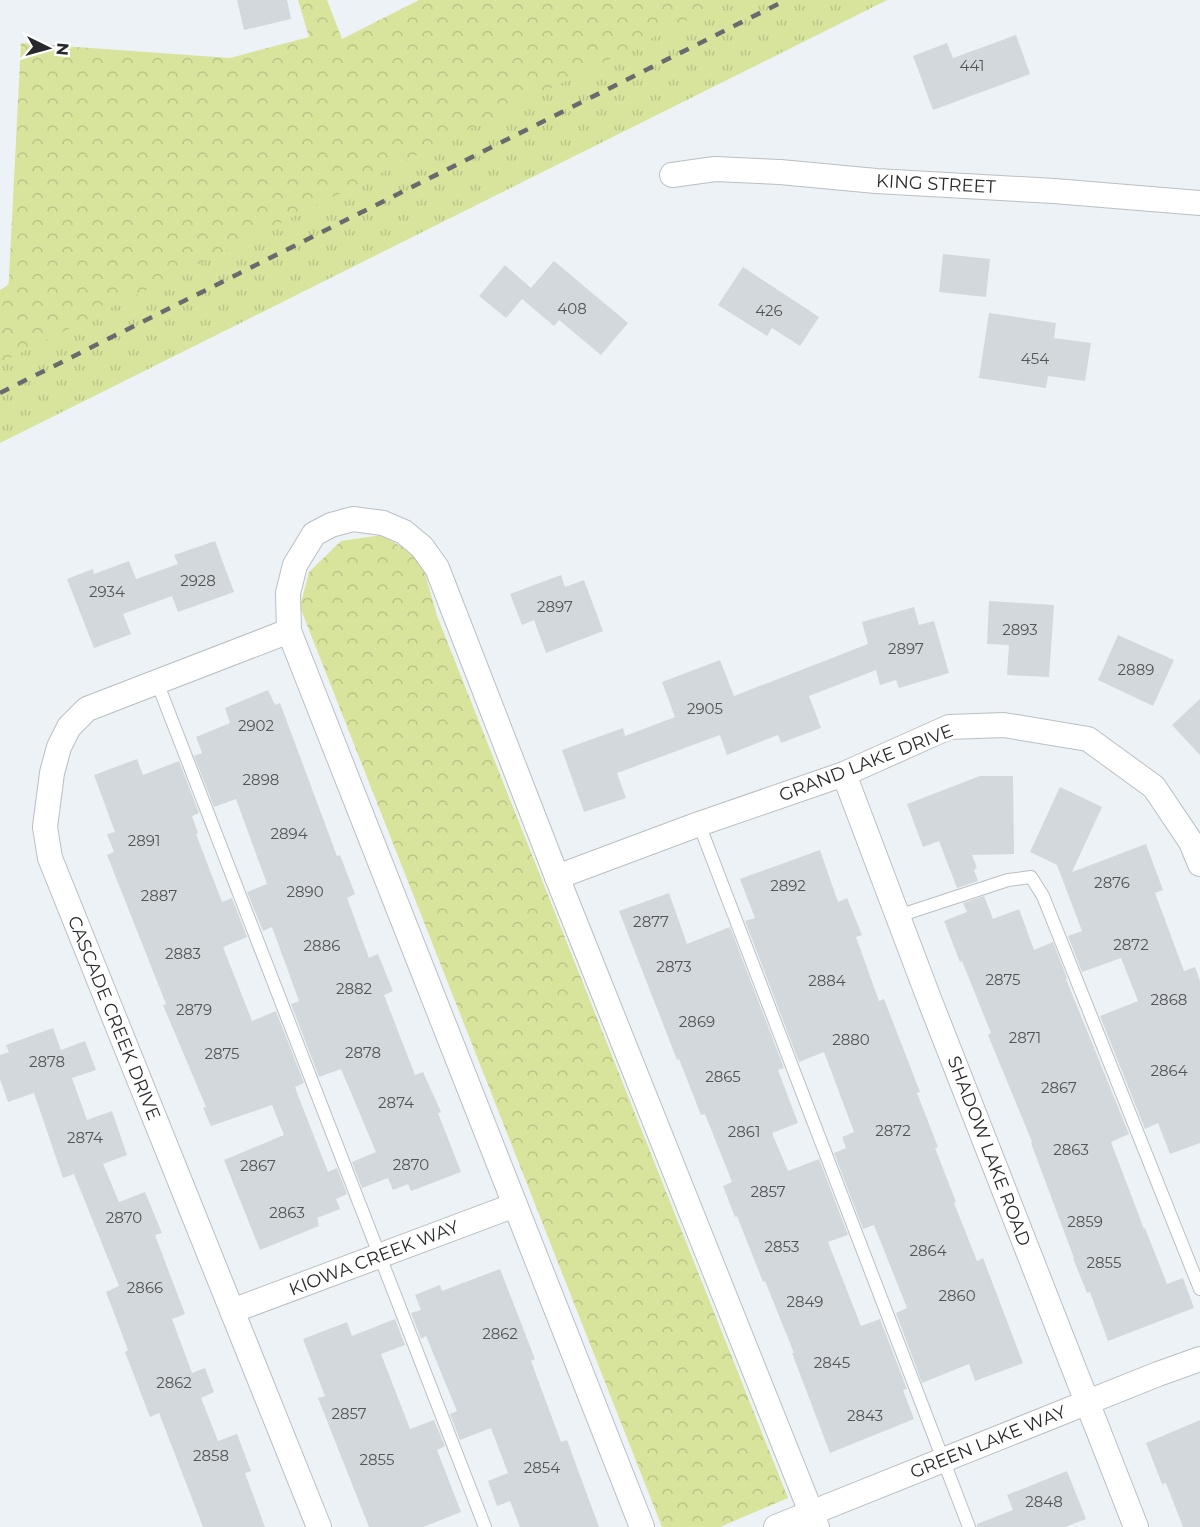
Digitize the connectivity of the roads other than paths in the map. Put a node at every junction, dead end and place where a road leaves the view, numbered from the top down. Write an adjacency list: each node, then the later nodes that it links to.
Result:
1 (672, 175): 2 (street, KING STREET)
2 (1200, 203)
3 (289, 631): 4 (street, CASCADE CREEK DRIVE); 8 (street); 10 (street)
4 (157, 682): 11 (lane); 13 (street, CASCADE CREEK DRIVE)
5 (844, 774): 6 (street, GRAND LAKE DRIVE); 7 (street, GRAND LAKE DRIVE); 9 (street, SHADOW LAKE ROAD)
6 (699, 824): 8 (street, GRAND LAKE DRIVE); 16 (lane)
7 (1200, 864)
8 (557, 877): 17 (street)
9 (898, 916): 12 (lane); 15 (street, SHADOW LAKE ROAD)
10 (515, 1205): 11 (street, KIOWA CREEK WAY); 20 (street)
11 (379, 1256): 13 (street, KIOWA CREEK WAY); 19 (lane)
12 (1200, 1289)
13 (232, 1311): 18 (street, CASCADE CREEK DRIVE)
14 (1200, 1359): 15 (street, GREEN LAKE WAY)
15 (1087, 1402): 16 (street, GREEN LAKE WAY); 23 (street, SHADOW LAKE ROAD)
16 (944, 1460): 17 (street, GREEN LAKE WAY); 22 (lane)
17 (814, 1520): 21 (street, GREEN LAKE WAY)
18 (319, 1527)
19 (485, 1527)
20 (642, 1527)
21 (776, 1527)
22 (969, 1527)
23 (1136, 1527)

